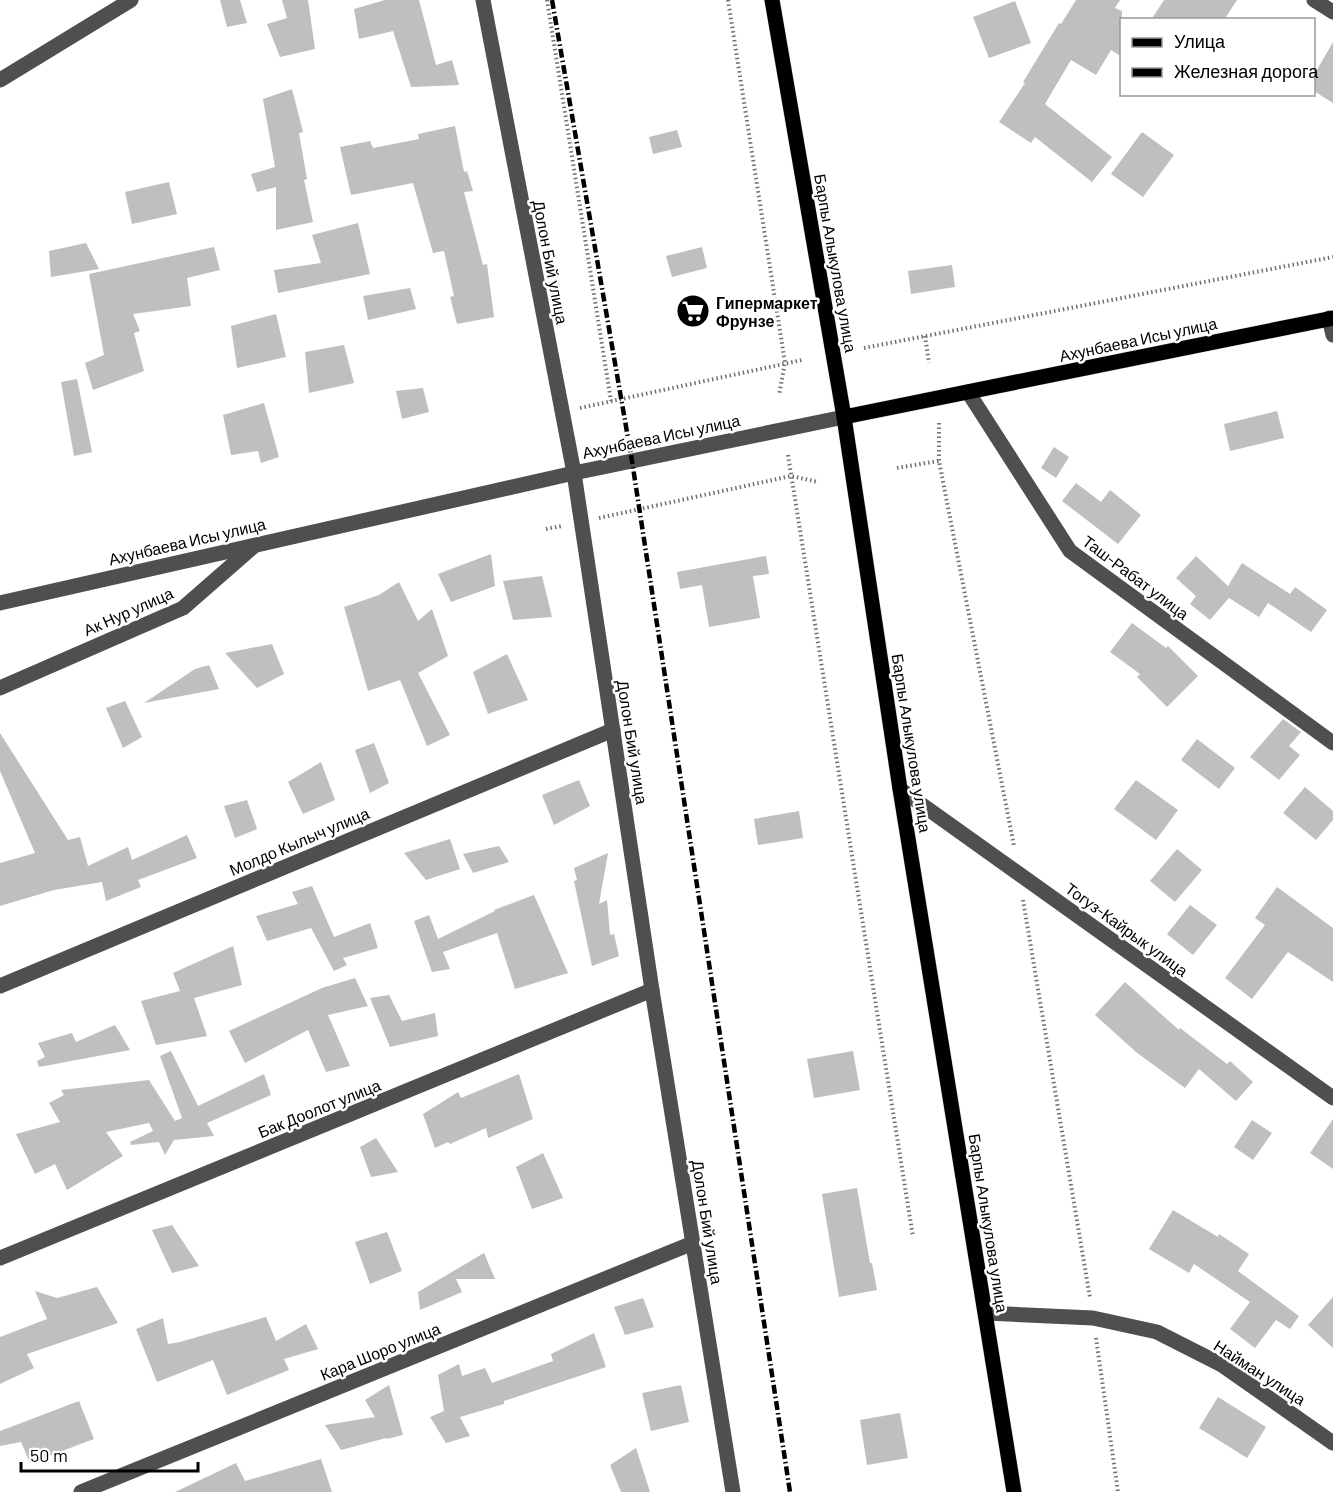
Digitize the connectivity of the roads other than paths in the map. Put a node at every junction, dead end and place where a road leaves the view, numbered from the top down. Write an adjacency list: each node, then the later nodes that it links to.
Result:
1 (131, 0): 6 (street)
2 (483, 0): 11 (street, Долон Бий улица)
3 (772, 0): 10 (main road, Барпы Алыкулова улица)
4 (1314, 0): 5 (street)
5 (1333, 12)
6 (0, 80)
7 (1331, 318): 8 (street); 9 (main road, Ахунбаева Исы улица)
8 (1333, 335)
9 (968, 392): 10 (main road, Ахунбаева Исы улица); 16 (street, Таш-Рабат улица)
10 (844, 417): 11 (street, Ахунбаева Исы улица); 17 (main road, Барпы Алыкулова улица)
11 (574, 473): 12 (street, Ахунбаева Исы улица); 15 (street, Долон Бий улица)
12 (256, 544): 13 (street, Ахунбаева Исы улица); 14 (street, Ак Нур улица)
13 (0, 603)
14 (0, 688)
15 (613, 730): 18 (street, Молдо Кылыч улица); 19 (street, Долон Бий улица)
16 (1333, 743)
17 (900, 789): 20 (street, Тогуз-Кайрык улица); 23 (main road, Барпы Алыкулова улица)
18 (0, 986)
19 (652, 990): 21 (street, Долон Бий улица); 22 (street, Бак Доолот улица)
20 (1333, 1098)
21 (693, 1243): 25 (street, Кара Шоро улица); 26 (street, Долон Бий улица)
22 (0, 1258)
23 (986, 1313): 24 (street, Найман улица); 27 (main road, Барпы Алыкулова улица)
24 (1333, 1443)
25 (81, 1492)
26 (732, 1492)
27 (1014, 1492)

